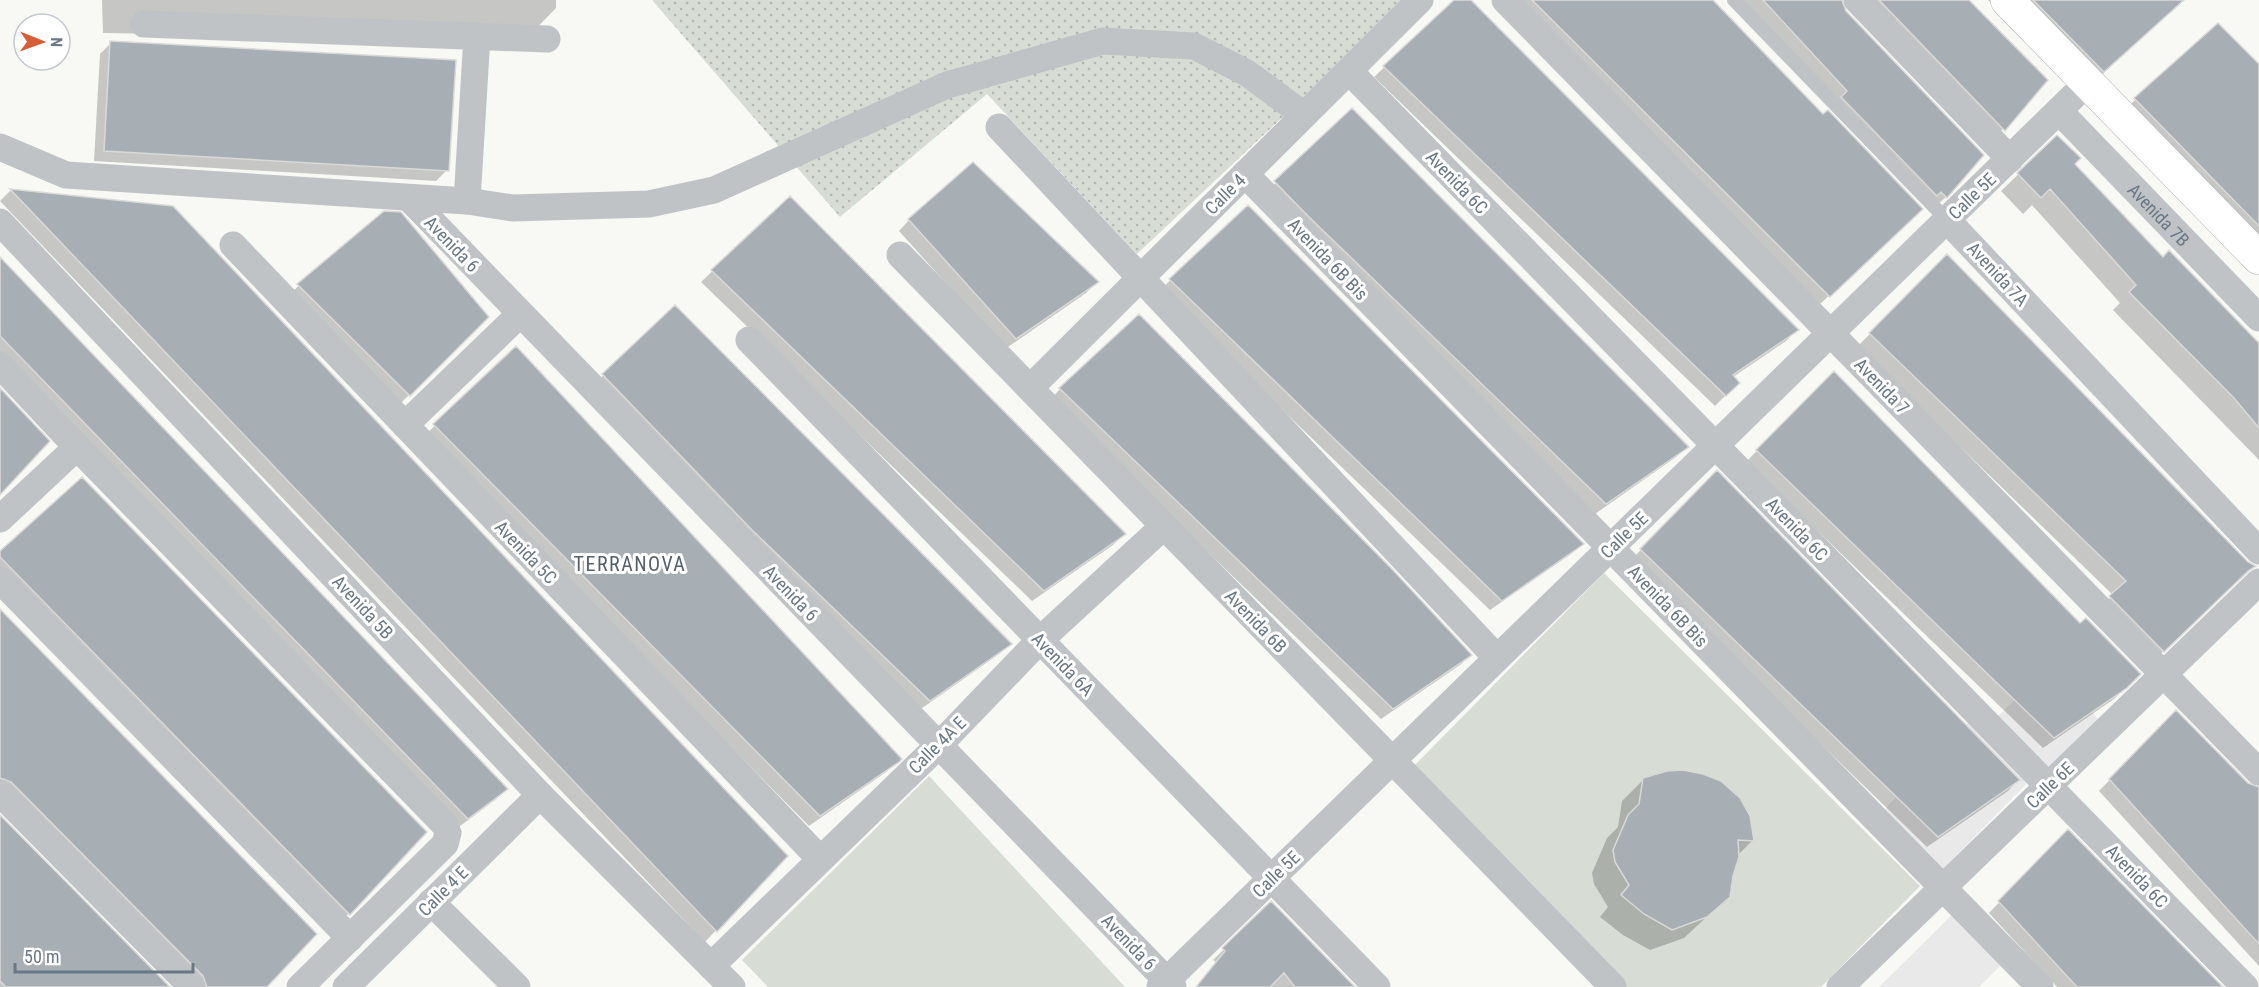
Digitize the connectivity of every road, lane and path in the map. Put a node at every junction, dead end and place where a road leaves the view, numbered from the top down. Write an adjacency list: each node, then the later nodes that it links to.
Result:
1 (1420, 0): 9 (street, Calle 4)
2 (1505, 0): 29 (street, Avenida 7)
3 (1734, 0): 19 (lane, Avenida 7A)
4 (1857, 0): 15 (street)
5 (2007, 0): 10 (street)
6 (144, 24): 7 (street)
7 (477, 36): 8 (street); 18 (street)
8 (547, 39)
9 (1349, 71): 12 (street, Calle 4); 34 (street, Avenida 6C)
10 (2087, 83): 11 (street, Calle 5E); 21 (street)
11 (2059, 111): 15 (street, Calle 5E); 24 (street, Avenida 7B)
12 (1304, 116): 16 (street, Calle 4); 18 (street)
13 (999, 127): 26 (street)
14 (0, 147): 17 (street)
15 (2010, 159): 19 (street, Calle 5E)
16 (1245, 174): 26 (street, Calle 4); 38 (street, Avenida 6B Bis)
17 (409, 198): 18 (street); 27 (street, Avenida 6)
18 (467, 201)
19 (1947, 220): 29 (street, Calle 5E); 39 (street, Avenida 7A)
20 (0, 222): 50 (street, Avenida 5B)
21 (2227, 226): 24 (street); 25 (street)
22 (233, 245): 33 (street, Avenida 5C)
23 (900, 255): 32 (street, Avenida 6B)
24 (2199, 256): 28 (street, Avenida 7B)
25 (2259, 258)
26 (1140, 278): 32 (street, Calle 4); 43 (street)
27 (520, 314): 33 (street); 45 (street, Avenida 6)
28 (2259, 318)
29 (1831, 333): 34 (street, Calle 5E); 44 (street, Avenida 7)
30 (749, 340): 42 (street, Avenida 6A)
31 (0, 365): 35 (street)
32 (1030, 388): 37 (street, Avenida 6B)
33 (405, 425): 51 (street, Avenida 5C)
34 (1715, 446): 38 (street, Calle 5E); 48 (street, Avenida 6C)
35 (77, 447): 36 (street); 55 (street)
36 (0, 519)
37 (1164, 526): 42 (street, Calle 4A E); 46 (street, Avenida 6B)
38 (1611, 548): 43 (street, Calle 5E); 53 (street, Avenida 6B Bis)
39 (2259, 551)
40 (0, 580): 55 (street)
41 (2259, 582): 44 (street, Calle 6E)
42 (1040, 640): 45 (street, Calle 4A E); 52 (street, Avenida 6A)
43 (1497, 658): 46 (street, Calle 5E)
44 (2163, 674): 47 (street, Avenida 7); 48 (street, Calle 6E)
45 (939, 745): 51 (street, Calle 4A E); 57 (street, Avenida 6)
46 (1393, 761): 52 (street, Calle 5E); 64 (street, Avenida 6B)
47 (2259, 772)
48 (2048, 786): 53 (street, Calle 6E); 67 (street, Avenida 6C)
49 (0, 793): 58 (street)
50 (540, 795): 54 (street, Calle 4 E); 56 (street, Avenida 5B)
51 (820, 859): 56 (street, Calle 4A E)
52 (1272, 878): 57 (street, Calle 5E); 63 (street, Avenida 6A)
53 (1943, 888): 65 (street, Calle 6E); 66 (street, Avenida 6B Bis)
54 (431, 902): 60 (street, Calle 4 E); 61 (street)
55 (350, 938): 59 (street)
56 (711, 966): 62 (street, Avenida 5B)
57 (1167, 985)
58 (192, 987)
59 (300, 987)
60 (346, 987)
61 (517, 987)
62 (732, 987)
63 (1377, 987)
64 (1613, 987)
65 (1840, 987)
66 (2040, 987)
67 (2245, 987)

